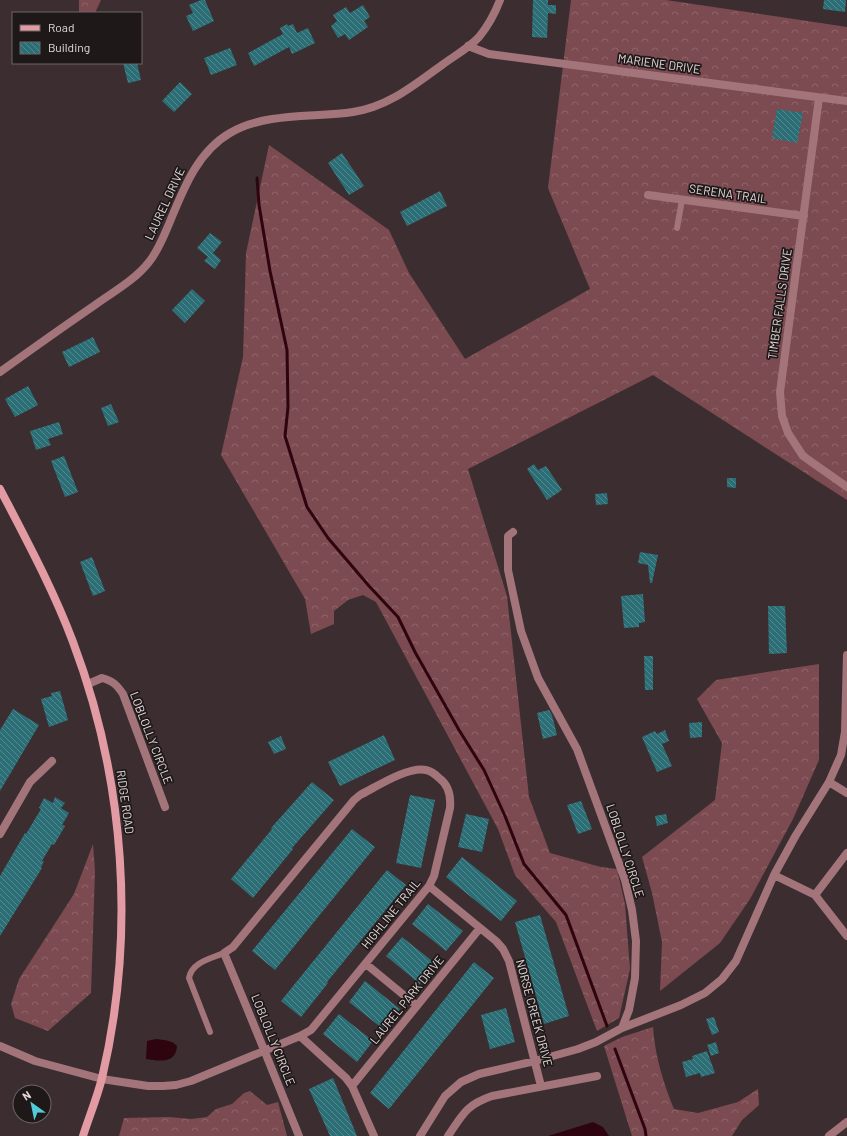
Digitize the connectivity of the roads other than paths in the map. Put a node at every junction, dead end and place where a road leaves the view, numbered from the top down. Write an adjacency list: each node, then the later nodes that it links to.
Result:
1 (500, 0): 2 (street, LAUREL DRIVE)
2 (468, 46): 3 (street, MARIENE DRIVE); 9 (street, LAUREL DRIVE)
3 (819, 98): 4 (street, MARIENE DRIVE); 7 (street, TIMBER FALLS DRIVE)
4 (847, 101)
5 (648, 195): 6 (street, SERENA TRAIL)
6 (682, 200): 7 (street, SERENA TRAIL); 8 (lane)
7 (804, 216): 10 (street, TIMBER FALLS DRIVE)
8 (677, 228)
9 (0, 372)
10 (847, 487)
11 (0, 489): 14 (street, RIDGE ROAD)
12 (513, 532): 29 (street, LOBLOLLY CIRCLE)
13 (847, 655): 16 (street)
14 (88, 684): 18 (street, LOBLOLLY CIRCLE); 36 (street, RIDGE ROAD)
15 (52, 761): 19 (street)
16 (829, 782): 17 (street); 21 (street)
17 (847, 793)
18 (165, 807)
19 (0, 834)
20 (847, 853): 23 (street)
21 (774, 875): 23 (street); 29 (street)
22 (429, 886): 24 (street, NORSE CREEK DRIVE); 26 (street, HIGHLINE TRAIL); 27 (street, HIGHLINE TRAIL)
23 (814, 895): 25 (street)
24 (480, 928): 28 (street, LAUREL PARK DRIVE); 34 (street, NORSE CREEK DRIVE)
25 (847, 936)
26 (224, 953): 30 (lane); 33 (street, LOBLOLLY CIRCLE)
27 (366, 964): 28 (street); 31 (street, HIGHLINE TRAIL)
28 (417, 1006): 37 (street, LAUREL PARK DRIVE)
29 (622, 1028): 34 (street)
30 (210, 1032)
31 (300, 1036): 33 (street, HIGHLINE TRAIL); 37 (street)
32 (0, 1046): 36 (street, HIGHLINE TRAIL)
33 (264, 1050): 36 (street, HIGHLINE TRAIL); 41 (street, LOBLOLLY CIRCLE)
34 (535, 1061): 38 (street, NORSE CREEK DRIVE); 43 (street)
35 (597, 1076): 38 (street)
36 (102, 1079): 40 (street, RIDGE ROAD)
37 (352, 1086): 42 (street)
38 (541, 1086): 44 (street)
39 (847, 1122): 45 (street)
40 (83, 1136)
41 (299, 1136)
42 (374, 1136)
43 (420, 1136)
44 (448, 1136)
45 (829, 1136)

